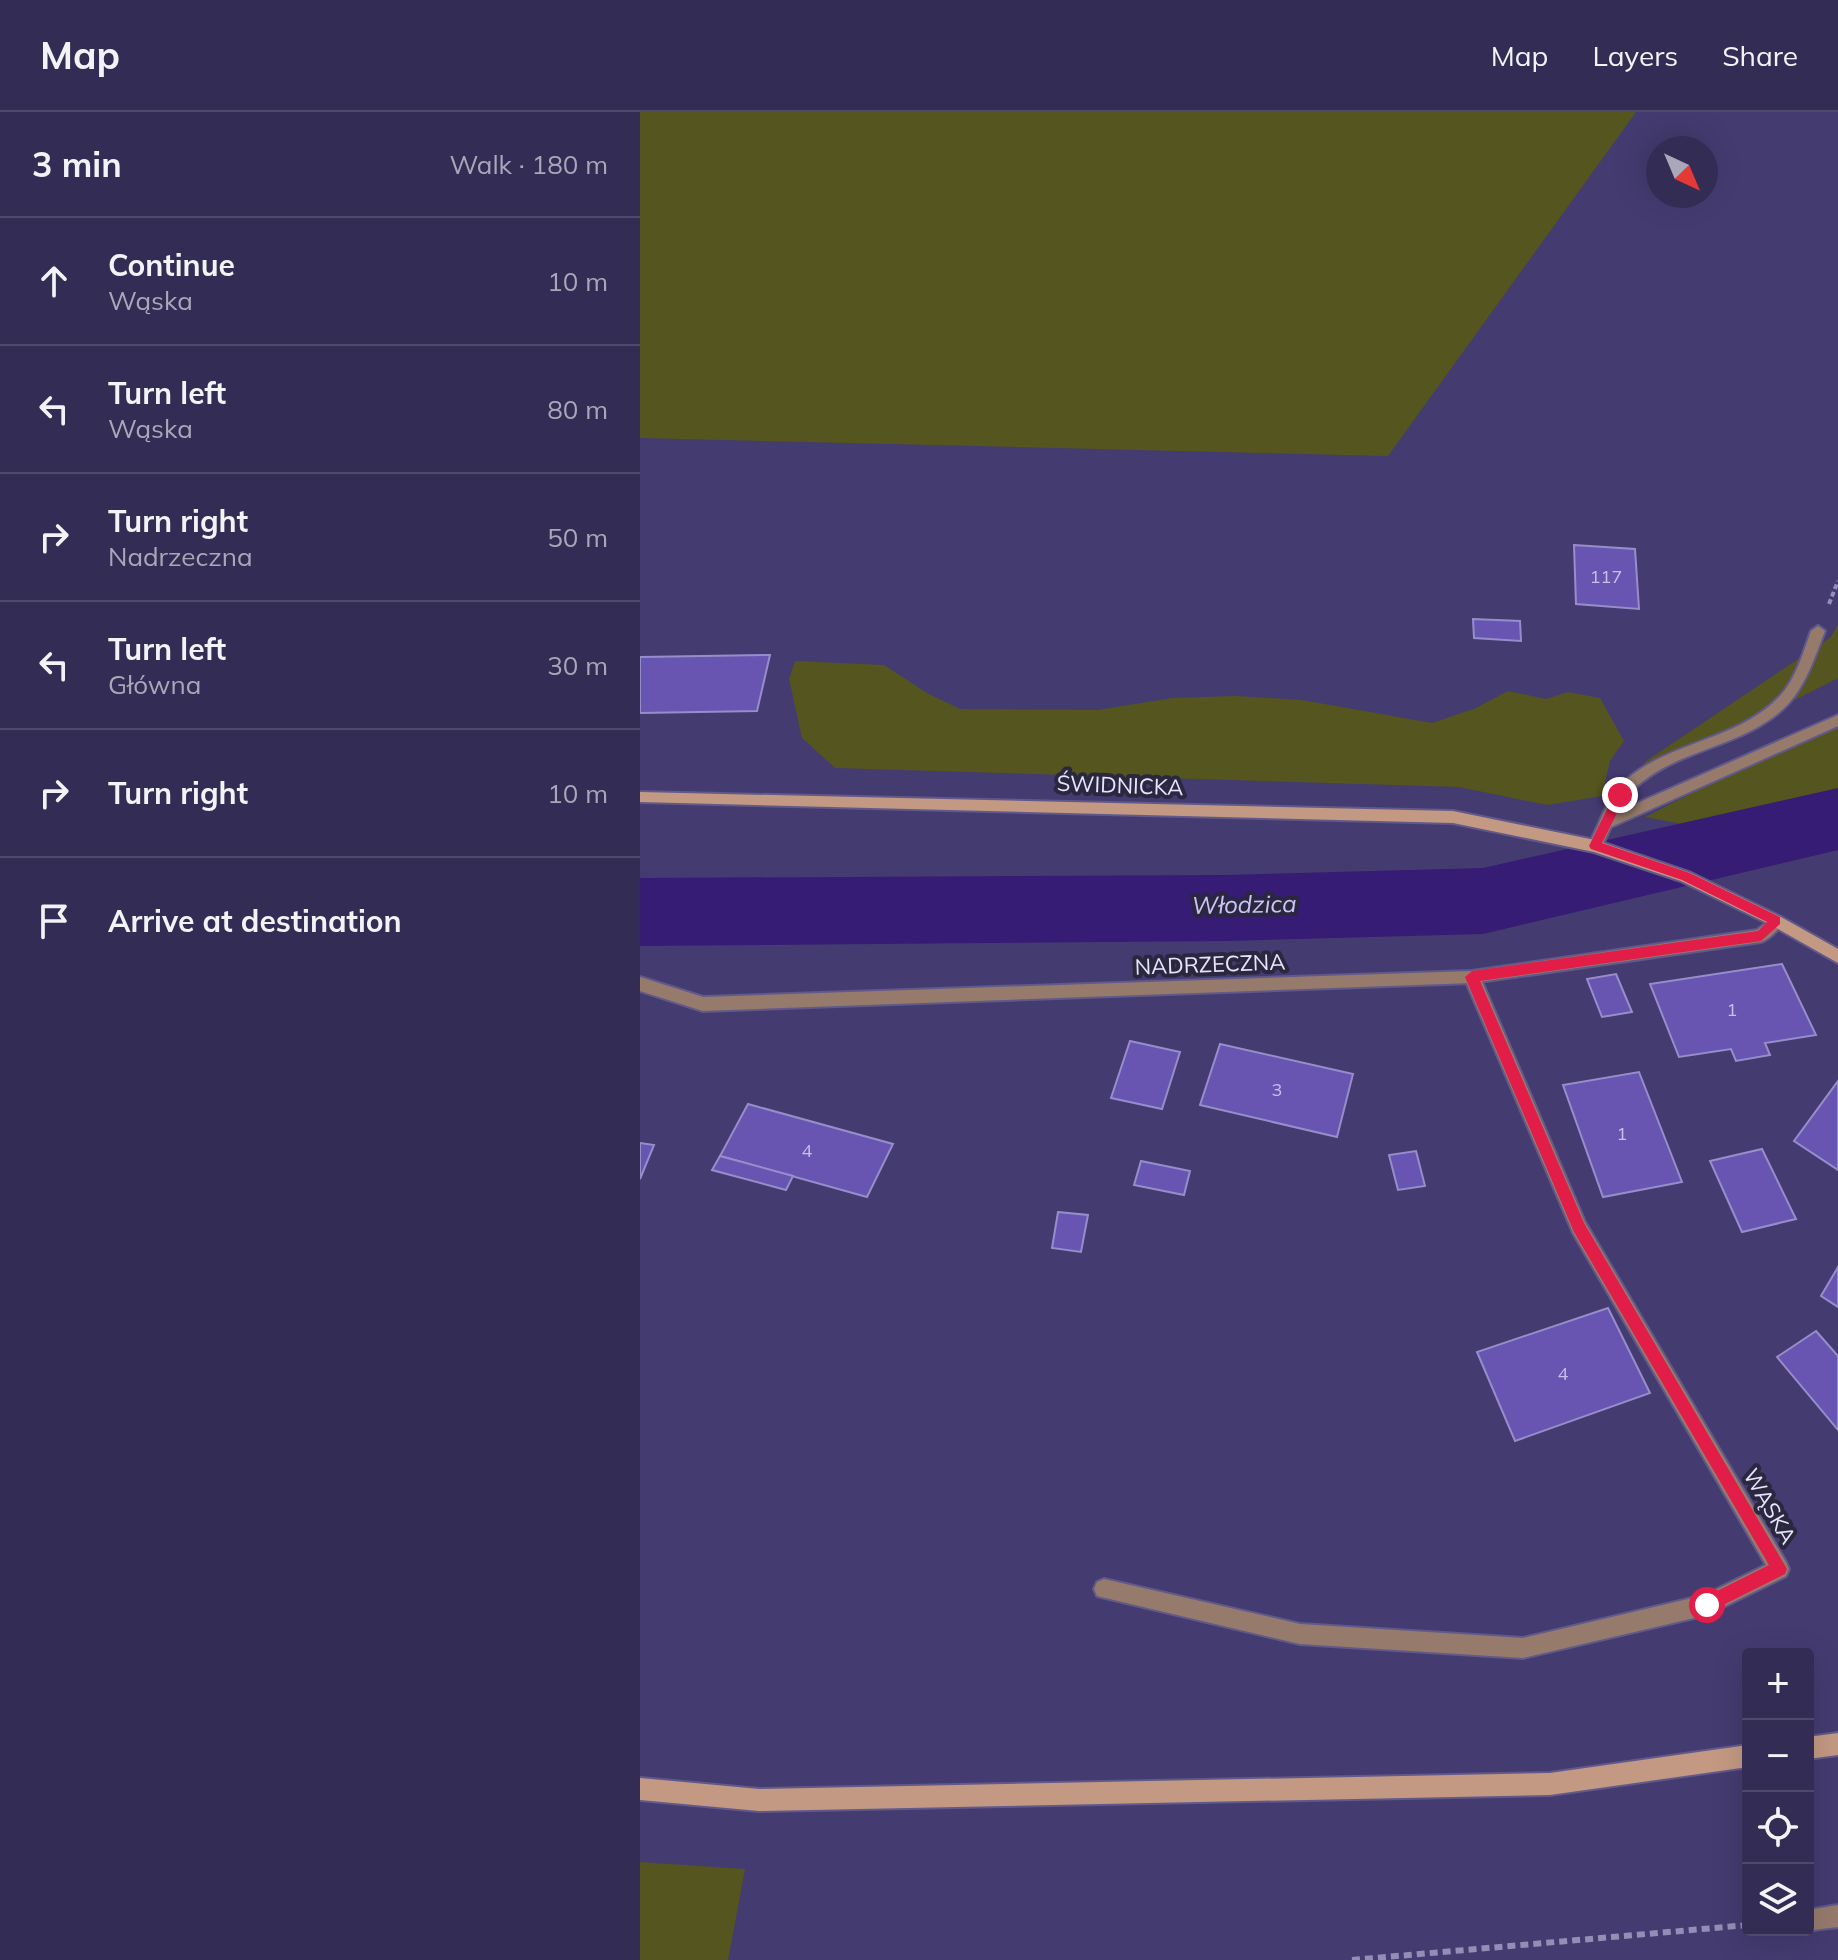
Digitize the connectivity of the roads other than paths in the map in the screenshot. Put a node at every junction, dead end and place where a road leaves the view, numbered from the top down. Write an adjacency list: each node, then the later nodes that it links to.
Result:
1 (1818, 631): 4 (street)
2 (1838, 720): 4 (street)
3 (640, 797): 5 (street, ŚWIDNICKA)
4 (1606, 823): 5 (street)
5 (1595, 846): 6 (street, ŚWIDNICKA)
6 (1776, 921): 7 (street, ŚWIDNICKA); 8 (street, NADRZECZNA)
7 (1838, 957)
8 (1472, 977): 9 (street, NADRZECZNA); 10 (street, WĄSKA)
9 (640, 984)
10 (1104, 1589)
11 (1838, 1744): 12 (street)
12 (1814, 1747)
13 (1742, 1757): 14 (street)
14 (640, 1789)
15 (1838, 1916): 16 (street)
16 (1814, 1919)

